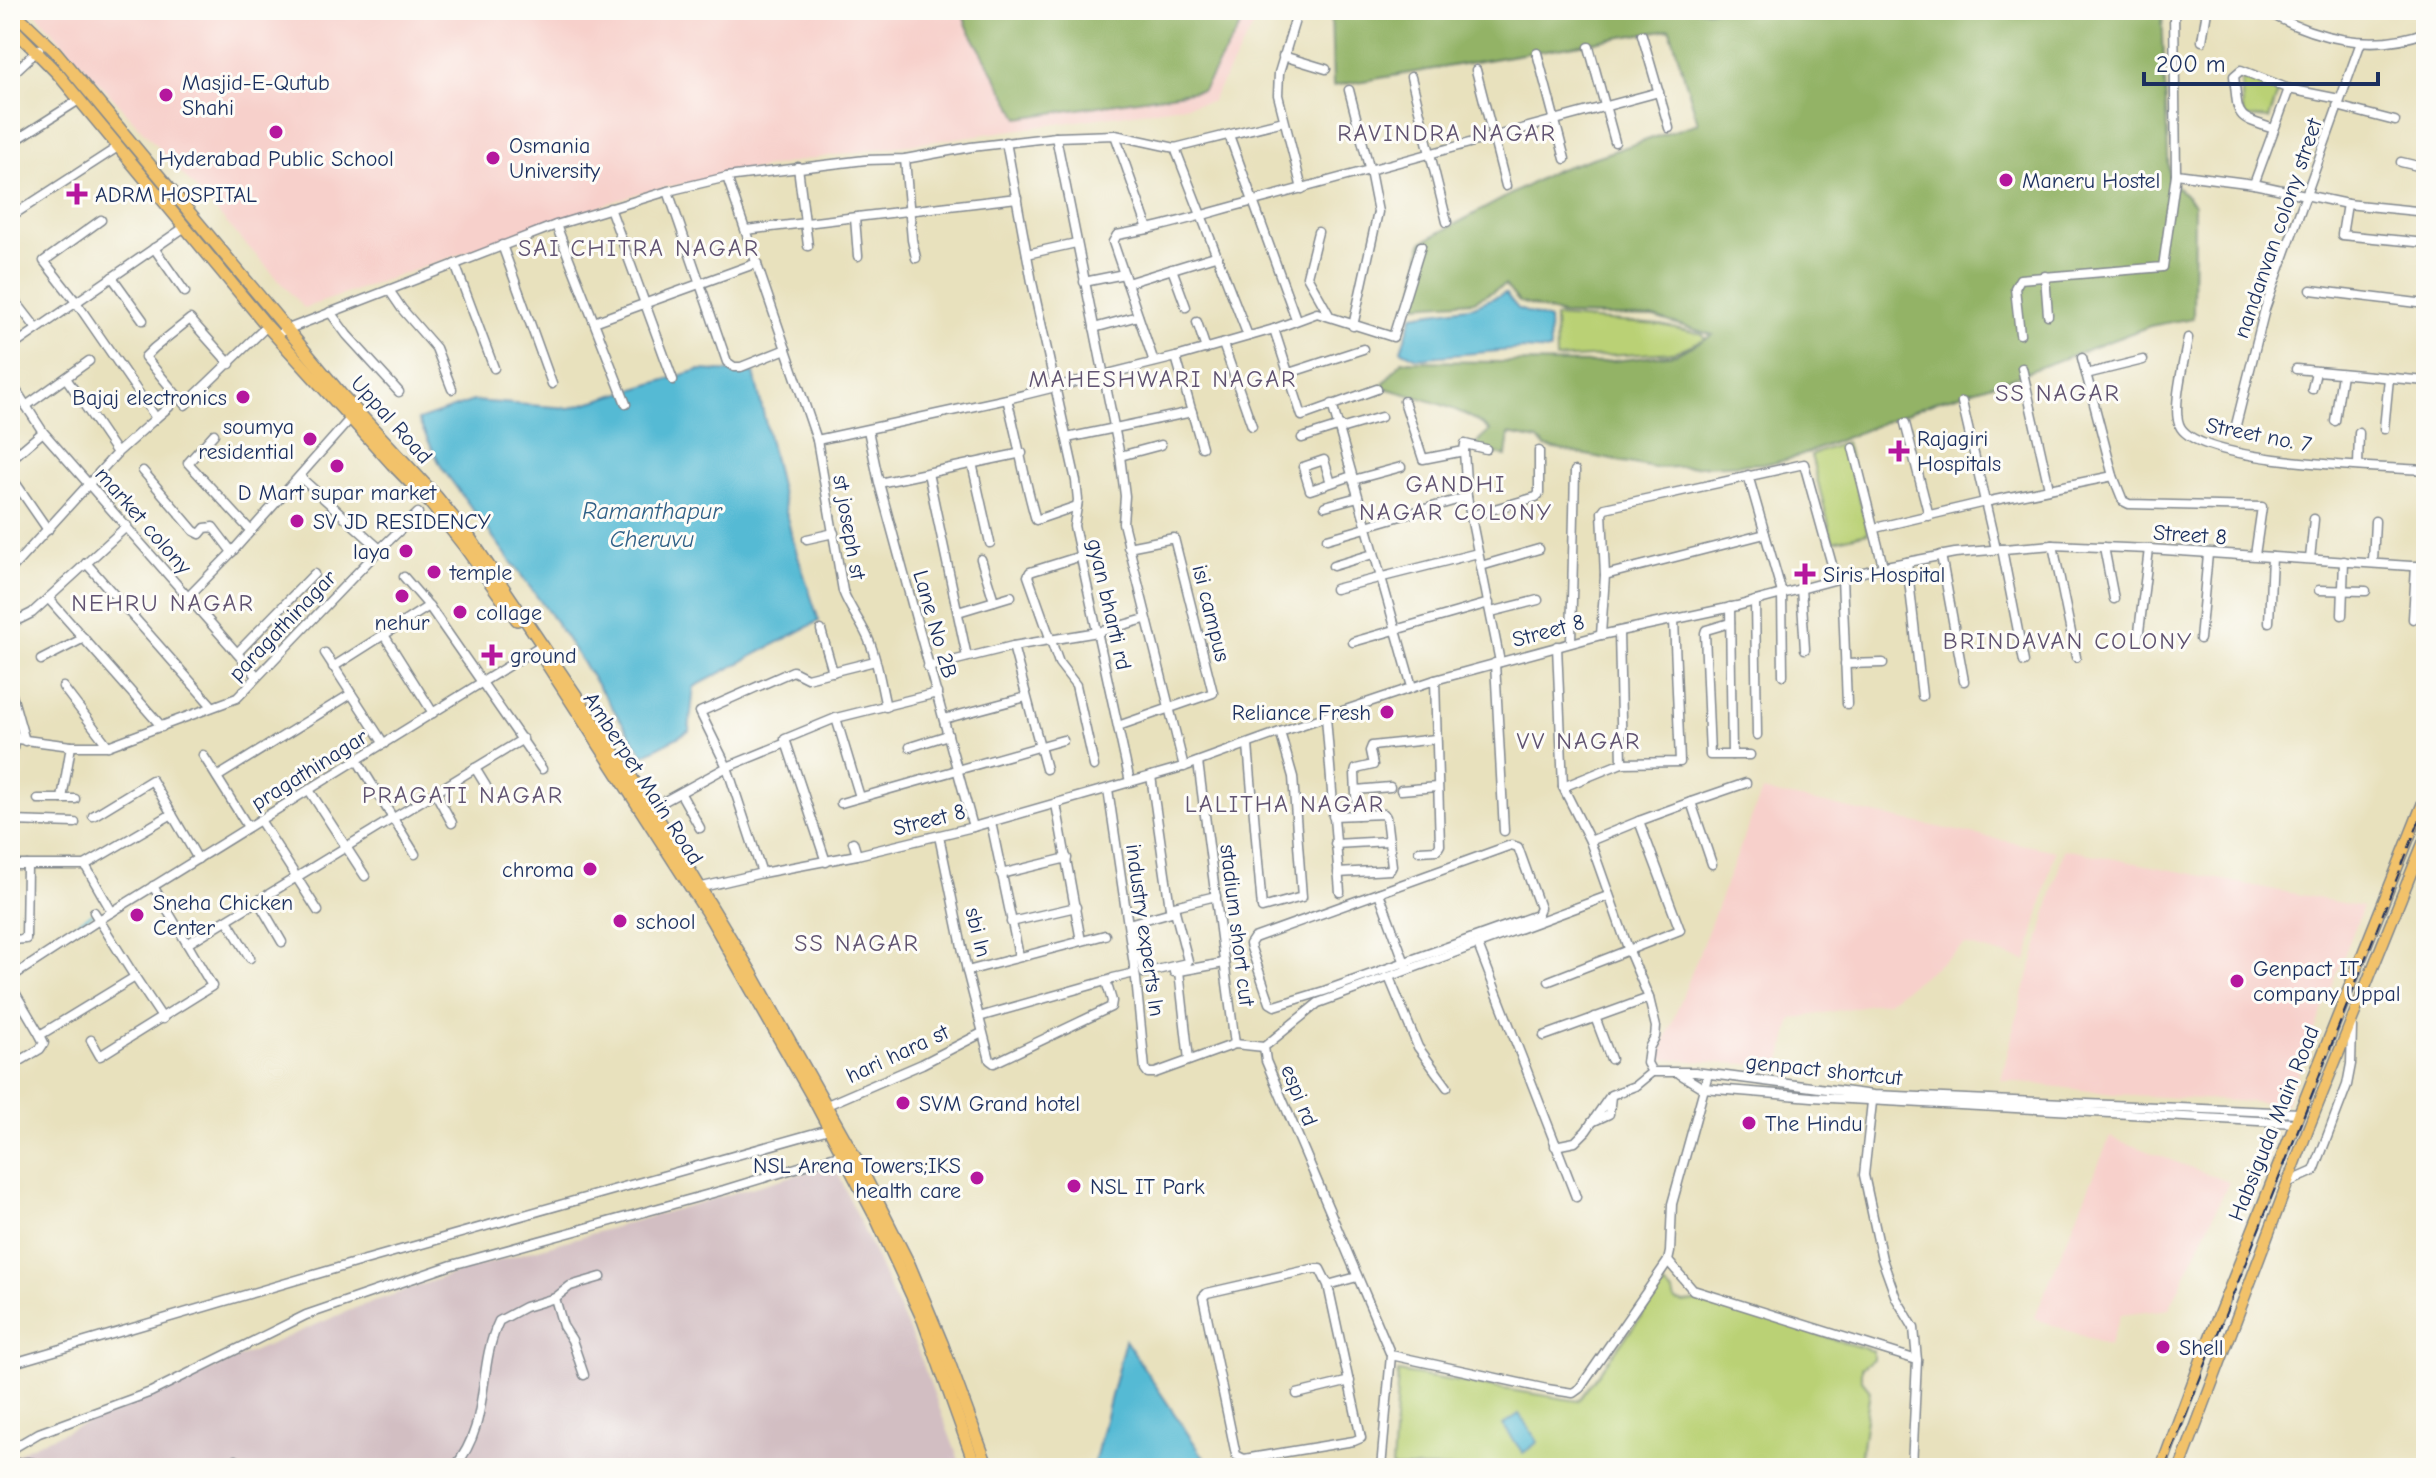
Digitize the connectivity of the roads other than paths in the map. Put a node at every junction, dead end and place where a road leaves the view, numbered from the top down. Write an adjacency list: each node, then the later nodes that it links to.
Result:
1 (12, 10): 11 (highway, Uppal Road)
2 (1298, 10): 14 (street)
3 (2174, 10): 46 (street)
4 (2207, 10): 9 (street)
5 (2264, 10): 10 (street)
6 (10, 25): 11 (highway, Amberpet Main Road)
7 (2425, 33): 10 (street)
8 (1642, 35): 21 (street)
9 (2202, 41)
10 (2361, 42): 23 (street, nandanvan colony street)
11 (41, 47): 17 (street); 22 (highway, Amberpet Main Road); 107 (highway, Uppal Road)
12 (1589, 47): 24 (street)
13 (1537, 53): 26 (street)
14 (1283, 56): 15 (street); 25 (street)
15 (1326, 69)
16 (1476, 70): 33 (street)
17 (10, 76)
18 (1411, 77): 39 (street)
19 (2289, 89): 23 (street); 29 (street); 29 (street)
20 (1349, 90): 45 (street)
21 (1659, 92): 24 (street); 28 (street)
22 (79, 100): 36 (street); 37 (highway, Amberpet Main Road)
23 (2338, 103): 27 (street); 52 (street, nandanvan colony street)
24 (1605, 107): 26 (street); 35 (street)
25 (1284, 121): 31 (street); 50 (street)
26 (1555, 121): 33 (street); 41 (street)
27 (2395, 121)
28 (1669, 128)
29 (2274, 129): 48 (street)
30 (1115, 135): 32 (street); 38 (street); 67 (street)
31 (1229, 135): 38 (street); 54 (street)
32 (1056, 137): 34 (street); 70 (street)
33 (1494, 138): 39 (street); 49 (street)
34 (1006, 142): 40 (street); 53 (street, gyan bharti rd)
35 (1615, 142)
36 (10, 144)
37 (118, 147): 59 (street); 66 (highway, Amberpet Main Road)
38 (1175, 148): 60 (street)
39 (1430, 155): 45 (street); 63 (street)
40 (905, 159): 43 (street); 57 (street)
41 (1565, 159)
42 (2401, 162): 44 (street)
43 (798, 167): 47 (street); 64 (street)
44 (2426, 168)
45 (1370, 171): 50 (street); 104 (street)
46 (2176, 174): 48 (street); 83 (street)
47 (727, 177): 51 (street); 68 (street, st joseph st)
48 (2254, 184): 52 (street)
49 (1506, 186)
50 (1302, 189): 54 (street)
51 (668, 191): 56 (street); 87 (street)
52 (2304, 196): 55 (street); 159 (street, nandanvan colony street)
53 (1017, 198): 57 (street); 76 (street, gyan bharti rd)
54 (1252, 201): 60 (street); 100 (street)
55 (2347, 204): 58 (street); 71 (street)
56 (610, 208): 65 (street); 93 (street)
57 (910, 212): 61 (street); 79 (street)
58 (2426, 212)
59 (10, 217)
60 (1200, 217): 67 (street); 78 (street)
61 (855, 218): 64 (street); 77 (street)
62 (101, 220): 92 (street)
63 (1447, 222)
64 (806, 223): 68 (street); 73 (street)
65 (556, 225): 72 (street); 102 (street)
66 (185, 227): 75 (street); 109 (highway, Amberpet Main Road)
67 (1148, 229): 85 (street)
68 (746, 230): 80 (street, st joseph st)
69 (1318, 232): 97 (street)
70 (1076, 243): 76 (street); 86 (street)
71 (2426, 243)
72 (502, 245): 81 (street); 137 (street)
73 (808, 246)
74 (1421, 246): 104 (street)
75 (154, 248): 84 (street); 90 (street)
76 (1027, 254): 138 (street, gyan bharti rd)
77 (858, 256)
78 (1215, 256): 82 (street); 111 (street)
79 (916, 258)
80 (757, 263): 87 (street); 115 (street, st joseph st)
81 (455, 264): 88 (street); 124 (street)
82 (1172, 269): 85 (street); 95 (street)
83 (2045, 276): 98 (street); 110 (street)
84 (112, 277): 92 (street); 101 (street)
85 (1125, 279): 86 (street); 99 (street)
86 (1084, 282): 105 (street)
87 (701, 283): 93 (street); 115 (street)
88 (389, 290): 96 (street); 139 (street)
89 (2311, 290): 94 (street)
90 (185, 292)
91 (10, 294): 106 (street)
92 (76, 302): 106 (street); 152 (street)
93 (645, 302): 102 (street); 134 (street)
94 (2426, 304)
95 (1186, 307)
96 (330, 312): 107 (street); 142 (street)
97 (1329, 315): 100 (street); 104 (street)
98 (2048, 315)
99 (1138, 316): 105 (street); 122 (street)
100 (1296, 319): 108 (street)
101 (143, 320)
102 (594, 322): 146 (street)
103 (1197, 322): 116 (street)
104 (1353, 326)
105 (1094, 328): 131 (street)
106 (37, 329): 114 (street)
107 (287, 329): 109 (street); 204 (highway, Uppal Road)
108 (1274, 329): 111 (street); 128 (street)
109 (272, 331): 123 (street); 153 (highway, Amberpet Main Road)
110 (2020, 334)
111 (1248, 336): 113 (street)
112 (2188, 338): 181 (street, Street no. 7)
113 (1223, 344): 116 (street); 156 (street)
114 (10, 348)
115 (786, 349): 167 (street, st joseph st)
116 (1206, 349): 118 (street)
117 (1363, 349): 128 (street)
118 (1176, 357): 122 (street); 150 (street)
119 (2082, 358): 129 (street)
120 (2143, 360): 129 (street)
121 (89, 361): 132 (street)
122 (1154, 362): 131 (street)
123 (230, 364): 123 (street)
124 (494, 368)
125 (2022, 368): 195 (street)
126 (2296, 369): 127 (street)
127 (2316, 372): 130 (street); 141 (street)
128 (1289, 373): 147 (street)
129 (2086, 374): 189 (street)
130 (2342, 374): 133 (street); 154 (street)
131 (1103, 375): 138 (street); 157 (street)
132 (66, 378): 148 (street); 176 (street)
133 (2389, 378): 136 (street); 160 (street)
134 (673, 380)
135 (10, 381): 148 (street, market colony)
136 (2426, 381)
137 (552, 384)
138 (1054, 387): 143 (street); 165 (street, gyan bharti rd)
139 (452, 389)
140 (1377, 389): 147 (street)
141 (2312, 389)
142 (399, 392)
143 (1007, 399): 161 (street); 177 (street)
144 (1404, 401): 173 (street)
145 (1962, 402): 199 (street)
146 (626, 404)
147 (1332, 404): 158 (street)
148 (26, 406): 162 (street, market colony)
149 (169, 407): 152 (street)
150 (1192, 412): 157 (street); 170 (street)
151 (1381, 417): 158 (street)
152 (156, 418): 176 (street)
153 (350, 419): 190 (street); 204 (highway, Amberpet Main Road)
154 (2335, 421)
155 (1905, 423): 206 (street)
156 (1252, 426)
157 (1113, 427): 165 (street); 178 (street)
158 (1340, 427): 166 (street); 191 (street)
159 (2235, 429)
160 (2384, 429)
161 (868, 430): 167 (street); 193 (street, Lane No 2B)
162 (43, 432): 175 (street); 192 (street, market colony)
163 (2359, 433): 181 (street)
164 (214, 434): 213 (street)
165 (1067, 438): 200 (street, gyan bharti rd)
166 (1302, 438)
167 (817, 440): 214 (street, st joseph st)
168 (10, 441): 175 (street)
169 (1161, 445): 178 (street)
170 (1202, 447)
171 (1853, 448): 211 (street)
172 (1486, 449): 173 (street)
173 (1464, 451): 198 (street)
174 (1539, 451): 205 (street)
175 (18, 453): 179 (street)
176 (117, 453): 192 (street)
177 (1022, 453): 180 (street); 200 (street)
178 (1120, 456): 220 (street)
179 (10, 460)
180 (972, 463): 186 (street); 218 (street)
181 (2358, 466): 183 (street, Street no. 7)
182 (1401, 467): 191 (street)
183 (2426, 470)
184 (143, 471): 226 (street)
185 (1575, 471): 286 (street)
186 (928, 473): 193 (street); 267 (street)
187 (10, 475): 212 (street)
188 (1748, 475): 215 (street); 247 (street); 250 (street)
189 (2113, 476): 195 (street); 202 (street)
190 (300, 477): 213 (street); 222 (street)
191 (1353, 478): 194 (street); 197 (street)
192 (89, 483): 209 (street, market colony); 212 (street)
193 (879, 483): 302 (street, Lane No 2B)
194 (1331, 483)
195 (2049, 488): 199 (street)
196 (2263, 494): 202 (street)
197 (1358, 497): 201 (street); 210 (street)
198 (1467, 497): 205 (street); 210 (street)
199 (1985, 502): 206 (street); 224 (street)
200 (1077, 506): 232 (street, gyan bharti rd)
201 (1325, 506)
202 (2262, 507): 231 (street)
203 (418, 513): 222 (street, paragathinagar)
204 (445, 515): 289 (highway, Amberpet Main Road); 379 (highway, Uppal Road)
205 (1470, 516): 227 (street)
206 (1929, 516): 211 (street)
207 (2314, 519): 235 (street)
208 (2375, 521): 238 (street)
209 (127, 526): 239 (street); 258 (street, market colony)
210 (1366, 527): 217 (street); 228 (street)
211 (1875, 528): 243 (street)
212 (48, 530): 240 (street)
213 (251, 531): 226 (street)
214 (834, 533): 216 (street); 296 (street, st joseph st)
215 (1765, 534): 247 (street); 256 (street)
216 (807, 539)
217 (1327, 539)
218 (990, 543)
219 (2053, 545): 221 (street, Street 8); 224 (street, Street 8); 294 (street)
220 (1128, 547): 269 (street); 319 (street, isi campus)
221 (2104, 547): 225 (street, Street 8); 260 (street)
222 (380, 549): 305 (street, paragathinagar)
223 (1539, 549): 242 (street)
224 (1999, 549): 230 (street, Street 8); 297 (street)
225 (2149, 549): 229 (street, Street 8); 284 (street)
226 (232, 552): 258 (street)
227 (1478, 553): 242 (street); 249 (street)
228 (1373, 554): 241 (street); 249 (street)
229 (2208, 554): 231 (street, Street 8); 282 (street)
230 (1941, 555): 237 (street, Street 8); 307 (street)
231 (2255, 555): 233 (street, Street 8)
232 (1081, 556): 277 (street, gyan bharti rd); 283 (street)
233 (2272, 557): 235 (street, Street 8); 272 (street)
234 (981, 559): 262 (street)
235 (2310, 559): 236 (street, Street 8)
236 (2344, 561): 238 (street, Street 8); 254 (street)
237 (1907, 562): 243 (street, Street 8); 314 (street)
238 (2373, 562): 244 (street, Street 8)
239 (86, 563): 259 (street); 317 (street)
240 (10, 564)
241 (1333, 566)
242 (1481, 566): 265 (street)
243 (1883, 566): 250 (street, Street 8)
244 (2416, 566): 245 (street, Street 8); 270 (street)
245 (2426, 567)
246 (314, 574): 291 (street)
247 (1605, 575): 280 (street)
248 (404, 577): 264 (street)
249 (1379, 577): 252 (street); 276 (street)
250 (1839, 578): 251 (street, Street 8); 300 (street)
251 (1801, 588): 256 (street, Street 8); 290 (street)
252 (1335, 589)
253 (2319, 590): 254 (street)
254 (2344, 590): 255 (street); 268 (street)
255 (2366, 591)
256 (1782, 593): 263 (street, Street 8); 304 (street)
257 (1011, 596): 262 (street)
258 (188, 597): 291 (street, market colony)
259 (48, 598): 274 (street); 281 (street)
260 (2114, 599)
261 (1538, 600): 265 (street)
262 (994, 601): 267 (street)
263 (1755, 601): 266 (street, Street 8); 329 (street)
264 (429, 606): 279 (street); 308 (street)
265 (1490, 607): 276 (street); 298 (street)
266 (1730, 607): 271 (street, Street 8); 273 (street)
267 (958, 612): 293 (street)
268 (2342, 615)
269 (1145, 619): 277 (street); 319 (street)
270 (2413, 619)
271 (1674, 620): 278 (street, Street 8); 347 (street)
272 (2269, 622)
273 (1730, 623): 343 (street); 343 (street)
274 (10, 624)
275 (821, 630): 303 (street)
276 (1394, 631): 285 (street); 310 (street)
277 (1098, 632): 283 (street); 325 (street, gyan bharti rd)
278 (1619, 632): 280 (street, Street 8); 347 (street)
279 (384, 635): 301 (street); 320 (street)
280 (1601, 635): 286 (street, Street 8)
281 (84, 638): 295 (street); 326 (street)
282 (2200, 639)
283 (1052, 640): 287 (street); 348 (street)
284 (2138, 640)
285 (1353, 642)
286 (1571, 642): 288 (street, Street 8)
287 (1013, 646): 293 (street); 315 (street)
288 (1557, 646): 298 (street, Street 8); 364 (street)
289 (537, 648): 308 (street, pragathinagar); 418 (highway, Amberpet Main Road)
290 (1805, 649)
291 (237, 653): 305 (street, market colony)
292 (325, 653): 301 (street)
293 (967, 657): 302 (street)
294 (2076, 657)
295 (41, 660)
296 (875, 661): 303 (street); 318 (street, st joseph st)
297 (2024, 662)
298 (1498, 663): 306 (street, Street 8); 394 (street)
299 (1883, 663): 300 (street)
300 (1845, 664): 316 (street)
301 (333, 667): 313 (street)
302 (928, 667): 312 (street, Lane No 2B)
303 (833, 672): 349 (street)
304 (1783, 675)
305 (257, 676): 317 (street, paragathinagar)
306 (1435, 680): 310 (street, Street 8); 332 (street)
307 (1964, 681)
308 (483, 682): 320 (street, pragathinagar); 331 (street)
309 (63, 687): 339 (street)
310 (1412, 687): 321 (street, Street 8)
311 (10, 688): 324 (street)
312 (937, 693): 318 (street); 323 (street, Lane No 2B)
313 (351, 694): 336 (street); 358 (street)
314 (1922, 696)
315 (1026, 697): 323 (street); 340 (street)
316 (1847, 704)
317 (212, 706): 326 (street, paragathinagar)
318 (886, 707): 322 (street)
319 (1169, 708): 325 (street, isi campus); 350 (street)
320 (433, 713): 336 (street, pragathinagar)
321 (1326, 717): 327 (street, Street 8); 383 (street)
322 (836, 718): 335 (street); 372 (street)
323 (944, 719): 328 (street, Lane No 2B)
324 (20, 724): 330 (street); 334 (street)
325 (1118, 726): 359 (street, gyan bharti rd)
326 (162, 727): 339 (street, paragathinagar)
327 (1280, 732): 337 (street, Street 8); 337 (street)
328 (948, 735): 341 (street); 355 (street, Lane No 2B)
329 (1757, 735)
330 (12, 738): 334 (street, paragathinagar); 352 (street)
331 (523, 739): 351 (street); 353 (street)
332 (1436, 739): 363 (street); 367 (street)
333 (1063, 740): 340 (street)
334 (25, 741): 338 (street, paragathinagar)
335 (786, 743): 349 (street); 407 (street)
336 (384, 744): 345 (street, pragathinagar)
337 (1248, 745): 346 (street, Street 8)
338 (71, 746): 339 (street, paragathinagar); 374 (street)
339 (108, 746)
340 (1039, 746): 354 (street); 355 (street)
341 (910, 747)
342 (203, 755): 358 (street)
343 (1732, 755): 344 (street)
344 (1750, 755)
345 (357, 760): 366 (street, pragathinagar); 384 (street)
346 (1198, 762): 350 (street, Street 8); 421 (street, stadium short cut)
347 (1622, 763): 364 (street)
348 (1094, 766)
349 (727, 767): 370 (street); 412 (street)
350 (1184, 767): 356 (street, Street 8)
351 (475, 768): 361 (street); 369 (street)
352 (10, 769)
353 (542, 769)
354 (1046, 769)
355 (957, 770): 372 (street); 392 (street, Lane No 2B)
356 (1151, 776): 359 (street, Street 8); 425 (street)
357 (10, 777): 386 (street)
358 (217, 777): 391 (street)
359 (1130, 782): 365 (street, Street 8)
360 (1746, 783): 376 (street)
361 (486, 786)
362 (1390, 787): 367 (street)
363 (1437, 787): 368 (street); 402 (street)
364 (1563, 787): 398 (street)
365 (1108, 789): 378 (street, Street 8); 430 (street, industry experts ln)
366 (309, 790): 385 (street, pragathinagar); 401 (street)
367 (1356, 790): 381 (street)
368 (1401, 790)
369 (435, 792): 384 (street); 390 (street)
370 (681, 794): 379 (street); 393 (street)
371 (2426, 795): 429 (main road, Habsiguda Main Road)
372 (860, 797): 377 (street)
373 (38, 799): 374 (street)
374 (62, 799): 375 (street)
375 (75, 799)
376 (1691, 802): 387 (street); 408 (street)
377 (841, 803)
378 (1056, 804): 388 (street, Street 8); 405 (street)
379 (652, 808): 418 (highway, Uppal Road)
380 (172, 814): 382 (street); 406 (street); 411 (street)
381 (1357, 815): 383 (street); 397 (street)
382 (93, 816)
383 (1333, 816): 400 (street)
384 (393, 818): 401 (street); 403 (street)
385 (260, 820): 391 (street, pragathinagar); 416 (street)
386 (12, 821): 389 (street); 409 (street)
387 (1639, 821): 398 (street); 441 (street)
388 (991, 822): 392 (street, Street 8); 414 (street)
389 (75, 823)
390 (452, 823)
391 (248, 827): 406 (street, pragathinagar)
392 (973, 827): 395 (street, Street 8)
393 (700, 828)
394 (1504, 831)
395 (939, 836): 404 (street, Street 8); 447 (street, sbi ln)
396 (2426, 836): 433 (main road, Habsiguda Main Road)
397 (1389, 841): 400 (street); 413 (street)
398 (1590, 841): 422 (street)
399 (853, 842): 404 (street)
400 (1335, 844): 413 (street)
401 (346, 848): 415 (street); 416 (street)
402 (1419, 851)
403 (415, 854)
404 (857, 855): 407 (street, Street 8)
405 (1067, 858): 414 (street); 424 (street)
406 (198, 859): 417 (street, pragathinagar)
407 (826, 862): 412 (street, Street 8)
408 (1712, 864)
409 (10, 865): 410 (street)
410 (27, 865): 411 (street); 435 (street)
411 (85, 865): 427 (street)
412 (762, 873): 418 (street, Street 8)
413 (1338, 873): 419 (street)
414 (1001, 874): 432 (street)
415 (365, 876)
416 (297, 879): 423 (street); 426 (street)
417 (153, 886): 427 (street, pragathinagar); 438 (street)
418 (697, 889): 477 (highway); 479 (highway)
419 (1340, 892)
420 (1379, 893): 439 (street); 445 (street); 455 (street)
421 (1216, 896): 425 (street); 444 (street, stadium short cut)
422 (1608, 896): 440 (street, espi rd); 441 (street)
423 (258, 901): 431 (street); 437 (street)
424 (1076, 907): 432 (street); 436 (street)
425 (1173, 908): 430 (street); 446 (street); 446 (street)
426 (318, 911)
427 (112, 912): 428 (street, pragathinagar)
428 (96, 916): 449 (street); 452 (street, pragathinagar)
429 (2377, 916): 433 (main road); 478 (main road, Habsiguda Main Road)
430 (1127, 918): 448 (street, industry experts ln)
431 (227, 920): 438 (street); 443 (street)
432 (1011, 922): 442 (street)
433 (2392, 924): 460 (main road, Habsiguda Main Road)
434 (1105, 935): 436 (street, sbi ln)
435 (10, 940)
436 (1081, 941): 442 (street, sbi ln)
437 (282, 942)
438 (187, 944): 459 (street)
439 (1465, 945): 440 (street, espi rd); 445 (street, espi rd)
440 (1478, 945): 480 (street)
441 (1629, 951): 453 (street); 456 (street)
442 (1019, 956): 447 (street, sbi ln)
443 (250, 958)
444 (1224, 963): 446 (street); 465 (street, stadium short cut)
445 (1406, 966): 450 (street, espi rd); 454 (street)
446 (1185, 968): 448 (street); 468 (street)
447 (967, 971): 457 (street)
448 (1135, 976): 451 (street); 468 (street, industry experts ln)
449 (135, 977): 459 (street); 462 (street)
450 (1389, 977): 454 (street, espi rd); 473 (street)
451 (1110, 979): 457 (street); 461 (street)
452 (10, 981): 462 (street)
453 (1549, 981)
454 (1359, 983): 455 (street, espi rd)
455 (1326, 995): 466 (street, espi rd)
456 (1649, 998): 458 (street); 470 (street)
457 (979, 1017): 461 (street)
458 (1595, 1017): 463 (street); 467 (street)
459 (163, 1019): 464 (street)
460 (2352, 1022): 482 (main road, Habsiguda Main Road); 482 (street)
461 (982, 1033): 477 (street, hari hara st)
462 (40, 1035): 469 (street)
463 (1544, 1036)
464 (91, 1040)
465 (1235, 1044): 466 (street); 468 (street)
466 (1264, 1047): 487 (street, espi rd)
467 (1611, 1059)
468 (1189, 1060)
469 (10, 1067)
470 (1652, 1072): 471 (street, genpact shortcut); 480 (street)
471 (1680, 1074): 472 (street, genpact shortcut); 474 (street)
472 (1708, 1074): 474 (street); 476 (street, genpact shortcut)
473 (1447, 1087)
474 (1703, 1088): 475 (street); 485 (street)
475 (1872, 1102): 476 (street); 491 (street)
476 (1931, 1102): 478 (street)
477 (827, 1105): 484 (highway)
478 (2297, 1118): 504 (main road, Habsiguda Main Road)
479 (829, 1129): 481 (highway); 492 (street)
480 (1555, 1146): 483 (street)
481 (842, 1154): 484 (highway); 496 (street)
482 (2287, 1183): 505 (main road, Habsiguda Main Road)
483 (1576, 1197)
484 (881, 1219): 500 (highway); 501 (highway)
485 (1668, 1261): 490 (street); 491 (street)
486 (601, 1277): 489 (street)
487 (1357, 1277): 488 (street); 490 (street, espi rd)
488 (1328, 1285): 494 (street); 494 (street)
489 (555, 1298): 493 (street); 499 (street)
490 (1391, 1355): 502 (street, espi rd)
491 (1917, 1360): 503 (street)
492 (10, 1364)
493 (584, 1375)
494 (1350, 1381): 495 (street)
495 (1297, 1394)
496 (10, 1450)
497 (10, 1467): 498 (street)
498 (46, 1468)
499 (454, 1468)
500 (976, 1468)
501 (988, 1468)
502 (1381, 1468)
503 (1912, 1468)
504 (2161, 1468)
505 (2180, 1468)

